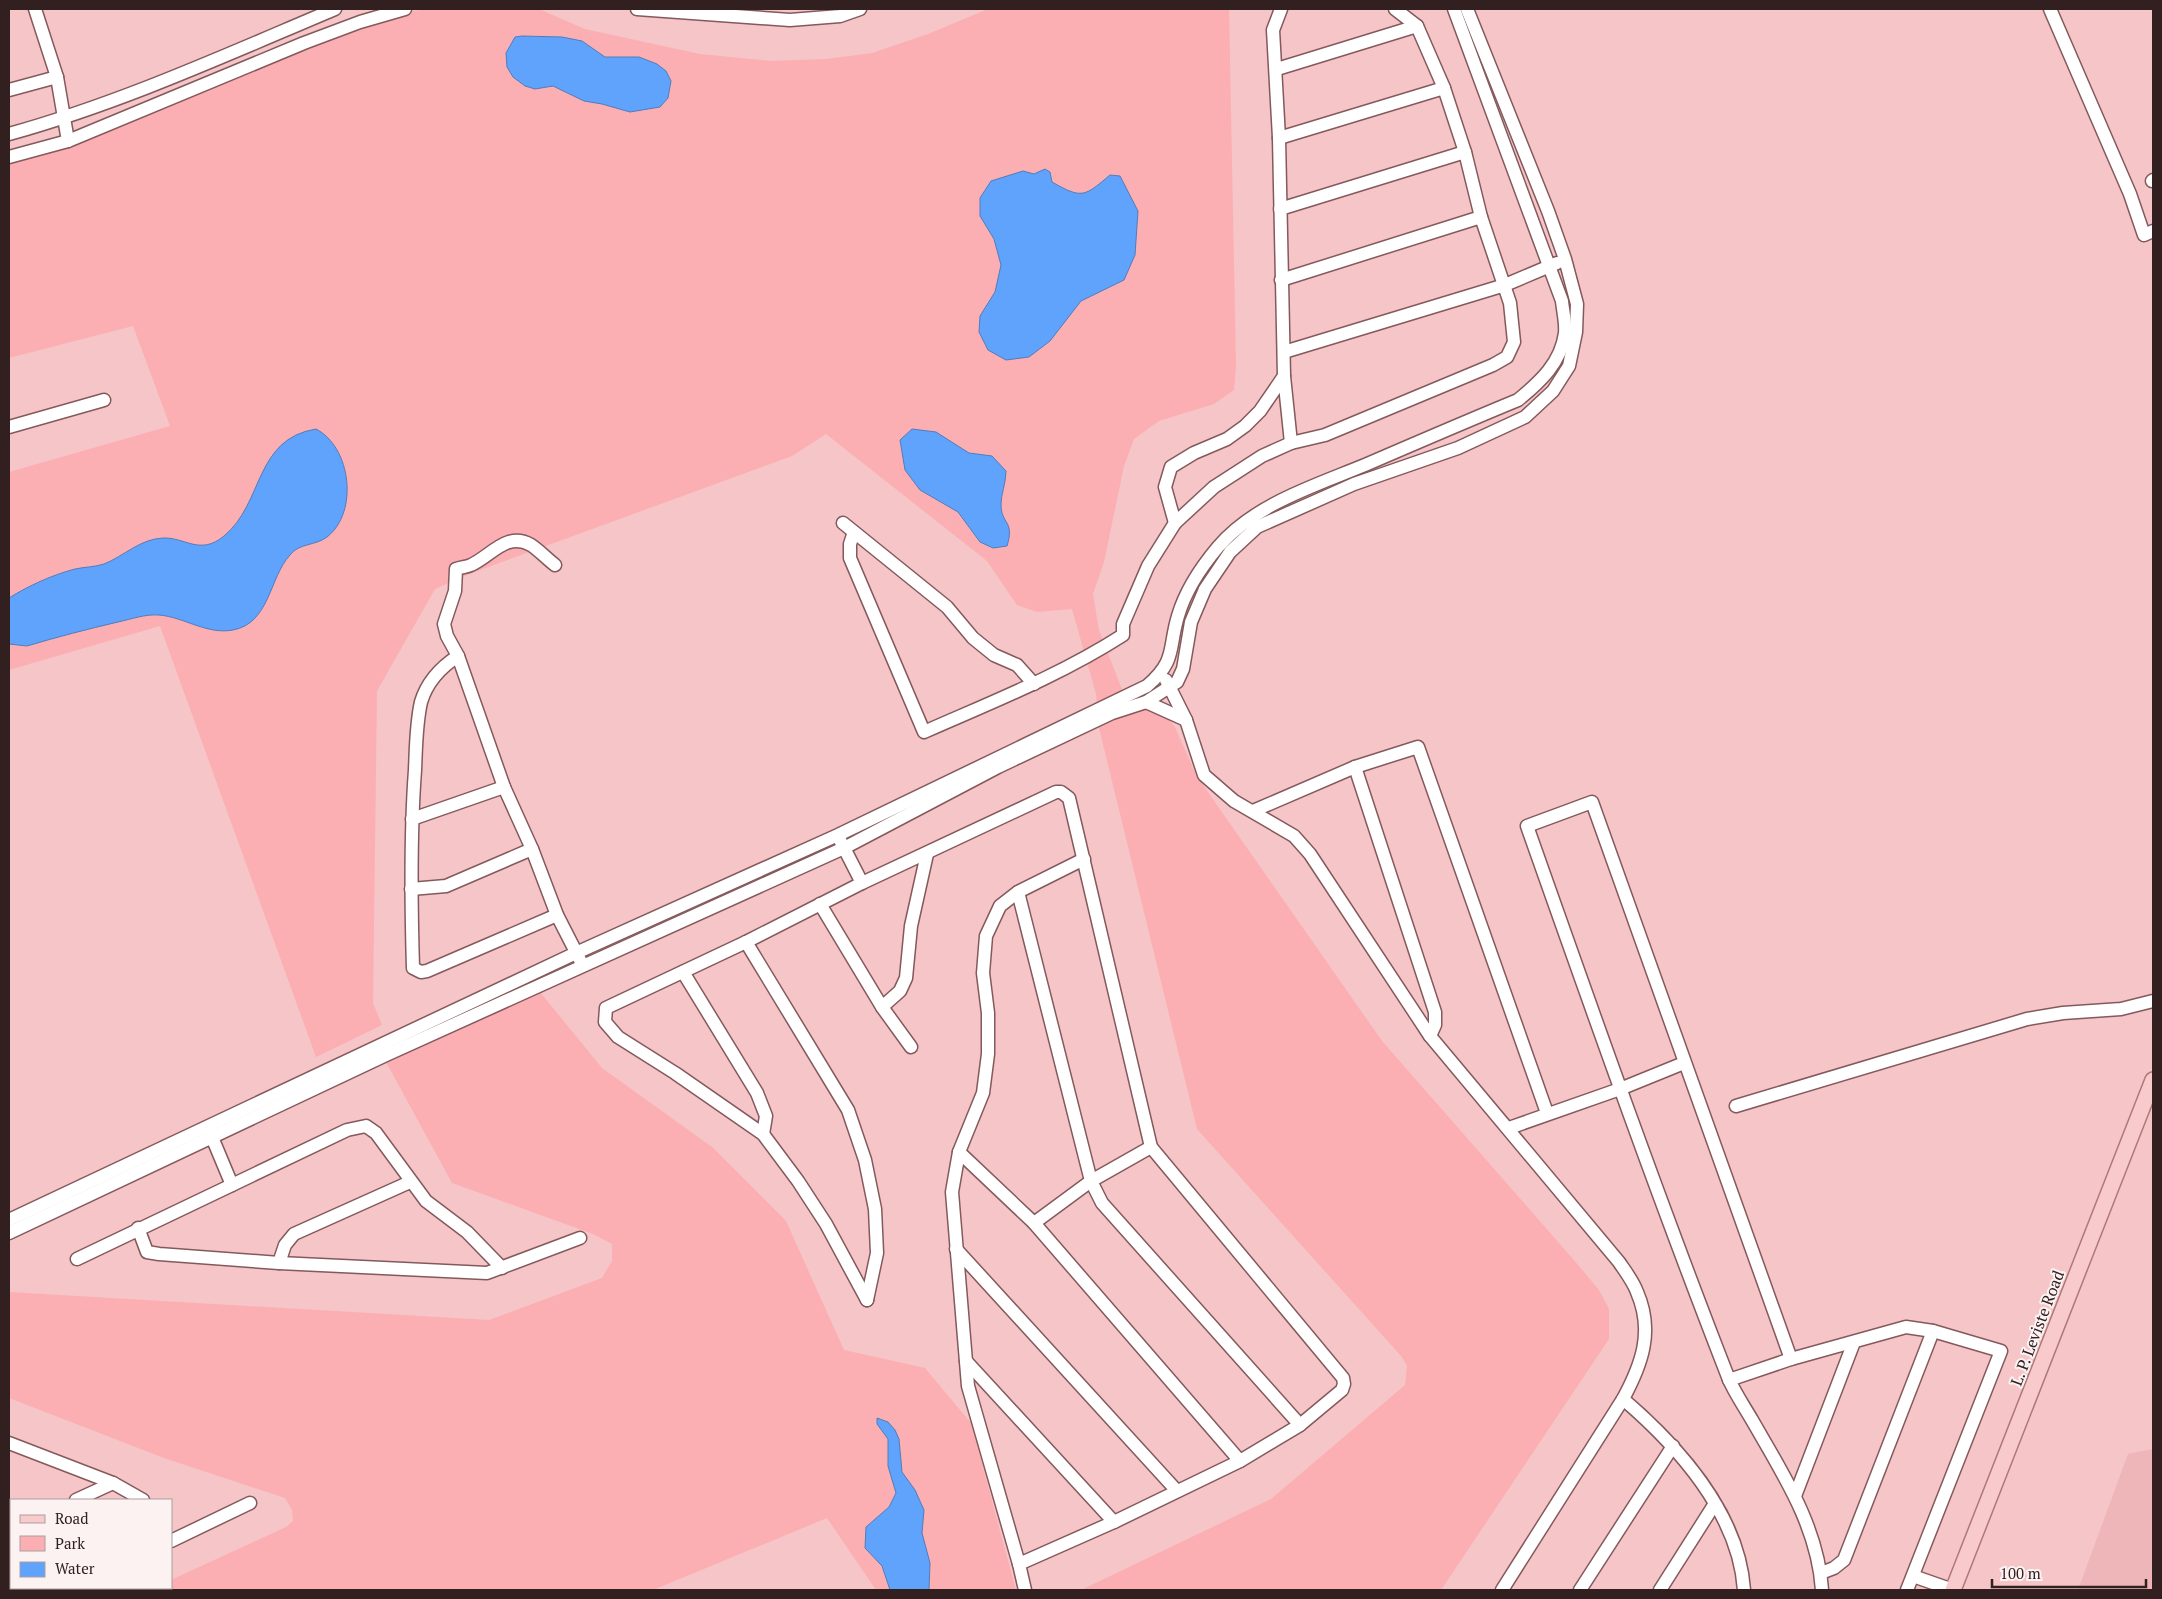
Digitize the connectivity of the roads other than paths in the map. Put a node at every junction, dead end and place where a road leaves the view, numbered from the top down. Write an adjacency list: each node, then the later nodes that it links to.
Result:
1 (35, 9): 14 (street)
2 (336, 9): 17 (street)
3 (405, 9): 20 (street)
4 (637, 9): 11 (street)
5 (860, 9): 11 (street)
6 (1281, 9): 13 (street)
7 (1395, 9): 12 (street)
8 (1454, 9): 27 (street)
9 (1467, 9): 26 (street)
10 (2050, 9): 25 (street)
11 (840, 12)
12 (1417, 26): 13 (street); 15 (street)
13 (1277, 70): 19 (street)
14 (57, 77): 16 (street); 17 (street)
15 (1444, 88): 19 (street); 21 (street)
16 (9, 90)
17 (64, 119): 18 (street); 20 (street)
18 (9, 134)
19 (1279, 138): 23 (street)
20 (68, 141): 22 (street)
21 (1465, 152): 23 (street); 24 (street)
22 (9, 157)
23 (1280, 209): 28 (street)
24 (1481, 217): 28 (street); 29 (street)
25 (2153, 231)
26 (1565, 259): 27 (street); 42 (street)
27 (1550, 266): 29 (street); 40 (street)
28 (1281, 280): 30 (street)
29 (1505, 285): 30 (street); 34 (street)
30 (1284, 352): 31 (street)
31 (1284, 376): 34 (street); 36 (street)
32 (104, 400): 33 (street)
33 (9, 427)
34 (1291, 443): 36 (street)
35 (842, 523): 37 (street)
36 (1175, 523): 41 (street)
37 (854, 532): 41 (street); 41 (street)
38 (555, 566): 39 (street)
39 (458, 656): 46 (street); 48 (street)
40 (1162, 673): 42 (street); 49 (street)
41 (1034, 684)
42 (1171, 688): 43 (street); 44 (street)
43 (1146, 702): 44 (street); 50 (street)
44 (1186, 720): 47 (street)
45 (1355, 767): 47 (street); 65 (street); 71 (street)
46 (504, 787): 48 (street); 51 (street)
47 (1253, 812): 65 (street)
48 (412, 819): 55 (street)
49 (838, 835): 50 (street); 60 (street)
50 (844, 848): 54 (street); 61 (street)
51 (532, 849): 55 (street); 58 (street)
52 (927, 854): 53 (street); 54 (street); 64 (street)
53 (1084, 860): 56 (street); 75 (street)
54 (862, 883): 57 (street)
55 (411, 889): 58 (street)
56 (1018, 892): 76 (street); 77 (street)
57 (820, 904): 59 (street); 64 (street)
58 (557, 915): 60 (street)
59 (746, 942): 62 (street); 74 (street)
60 (576, 953): 61 (street); 73 (street)
61 (584, 967): 73 (street)
62 (683, 972): 74 (street); 74 (street)
63 (2153, 1001): 70 (street)
64 (882, 1007): 66 (street)
65 (1430, 1036): 72 (street)
66 (911, 1046)
67 (1684, 1063): 69 (street); 69 (street); 91 (street)
68 (2153, 1080): 119 (main road, L. P. Leviste Road)
69 (1620, 1089): 71 (street); 93 (street)
70 (1736, 1106)
71 (1547, 1113): 72 (street)
72 (1509, 1128): 94 (street)
73 (210, 1132): 79 (street); 80 (street); 83 (street)
74 (763, 1134)
75 (1151, 1147): 77 (street); 95 (street)
76 (959, 1152): 81 (street); 85 (street)
77 (1091, 1181): 81 (street); 95 (street)
78 (410, 1182): 79 (street); 87 (street); 88 (street)
79 (232, 1185): 82 (street)
80 (9, 1220)
81 (1034, 1223): 99 (street)
82 (138, 1228): 86 (street); 87 (street)
83 (9, 1233)
84 (580, 1238): 88 (street)
85 (956, 1248): 92 (street); 101 (street)
86 (77, 1259)
87 (280, 1263): 88 (street)
88 (502, 1268)
89 (1933, 1330): 90 (street); 110 (street); 111 (street)
90 (1854, 1342): 91 (street); 102 (street)
91 (1791, 1360): 93 (street)
92 (966, 1361): 107 (street); 109 (street)
93 (1730, 1380): 102 (street)
94 (1623, 1398): 97 (street); 113 (street)
95 (1300, 1425): 99 (street)
96 (14, 1445): 98 (street); 100 (street)
97 (1674, 1446): 106 (street); 114 (street)
98 (9, 1454)
99 (1240, 1461): 101 (street)
100 (114, 1483): 103 (street); 104 (street)
101 (1177, 1491): 107 (street)
102 (1795, 1496): 110 (street)
103 (78, 1499)
104 (141, 1499)
105 (250, 1504): 108 (street)
106 (1714, 1505): 115 (street); 116 (street)
107 (1114, 1522): 109 (street)
108 (172, 1540)
109 (1019, 1564): 112 (street)
110 (1821, 1573): 117 (street)
111 (1913, 1576): 118 (street); 119 (street)
112 (1025, 1590)
113 (1502, 1590)
114 (1580, 1590)
115 (1660, 1590)
116 (1744, 1590)
117 (1822, 1590)
118 (1907, 1590)
119 (1953, 1590)

